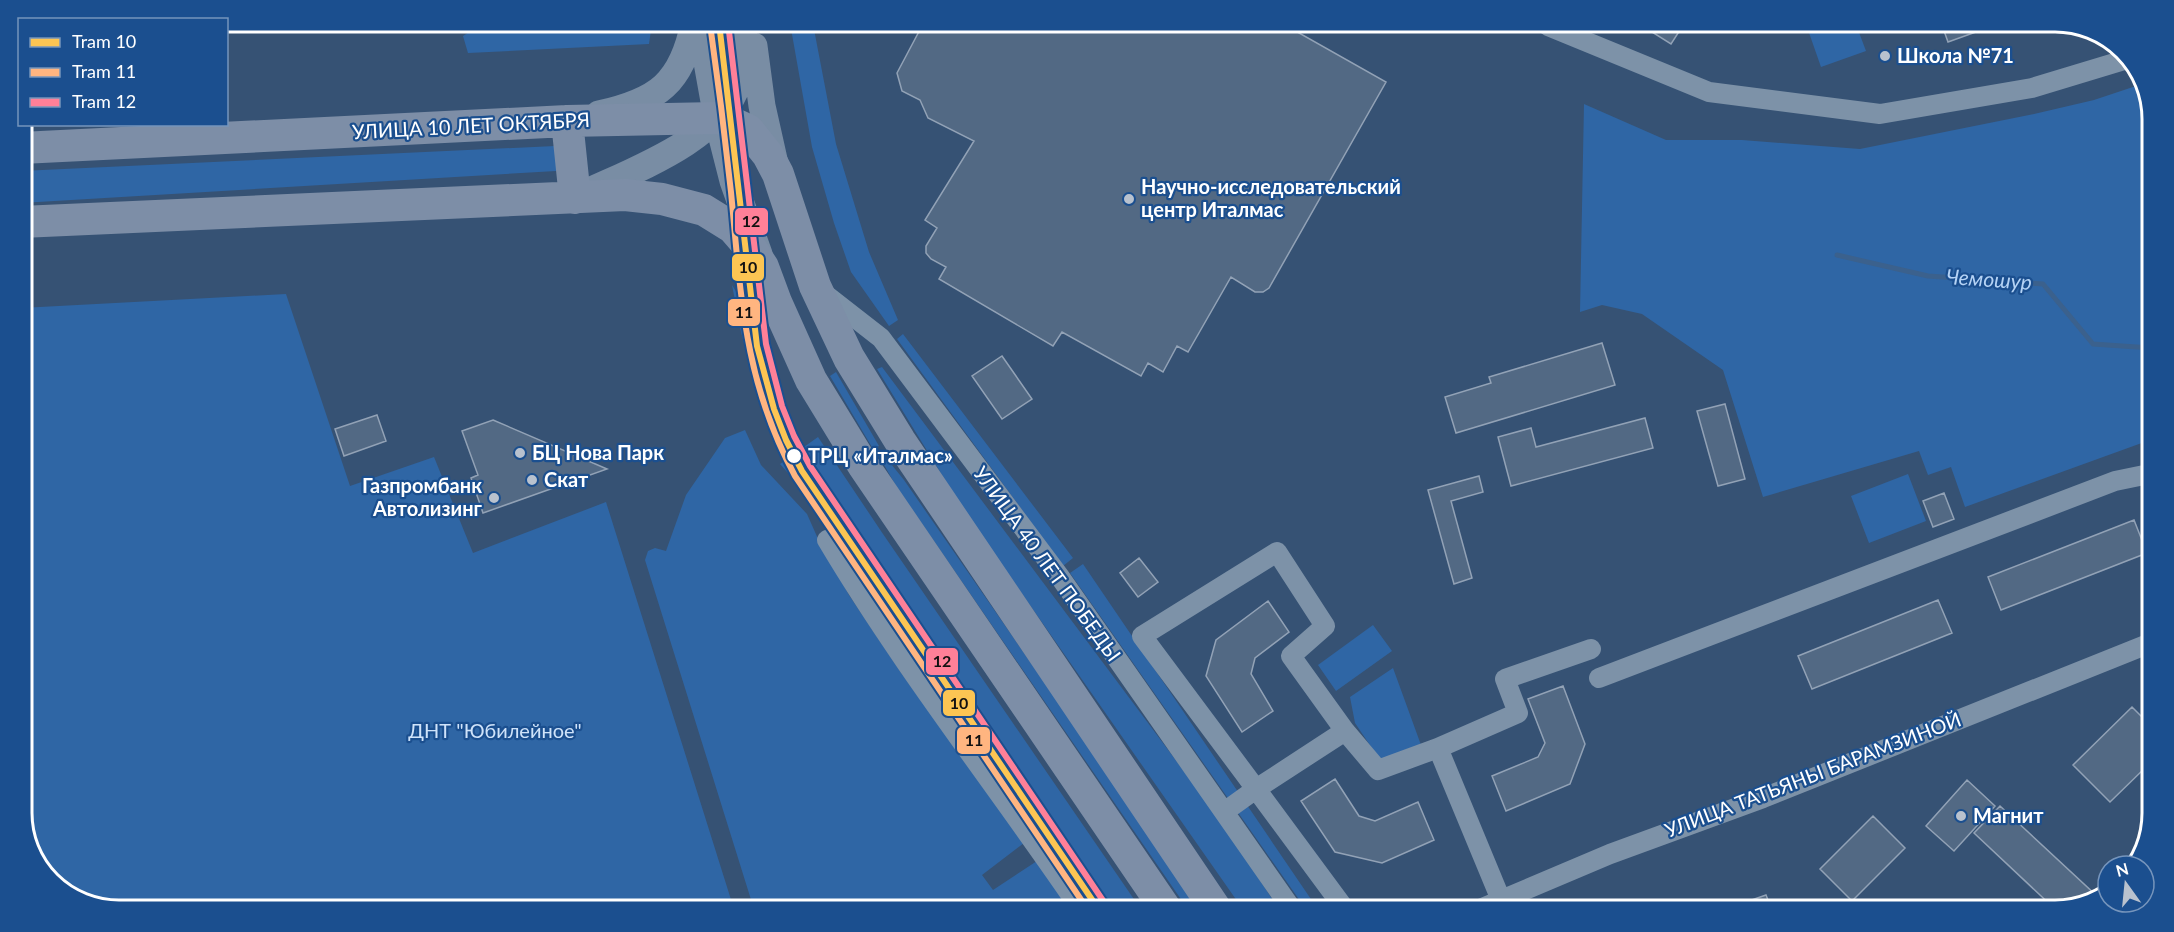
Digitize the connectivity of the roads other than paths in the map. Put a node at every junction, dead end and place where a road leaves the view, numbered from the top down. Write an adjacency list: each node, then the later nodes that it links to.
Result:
1 (691, 32): 8 (main road)
2 (701, 32): 7 (main road)
3 (743, 32): 7 (main road)
4 (752, 32): 10 (main road)
5 (1563, 32): 6 (street)
6 (2121, 61)
7 (717, 118): 8 (main road, УЛИЦА 10 ЛЕТ ОКТЯБРЯ); 10 (main road, УЛИЦА 10 ЛЕТ ОКТЯБРЯ); 11 (main road); 13 (main road)
8 (567, 121): 9 (main road, УЛИЦА 10 ЛЕТ ОКТЯБРЯ); 11 (main road)
9 (32, 147)
10 (778, 174): 14 (main road, УЛИЦА 10 ЛЕТ ОКТЯБРЯ)
11 (575, 198): 12 (main road); 13 (main road)
12 (32, 222)
13 (763, 267): 16 (main road)
14 (815, 286): 15 (main road); 25 (street, УЛИЦА 40 ЛЕТ ПОБЕДЫ)
15 (900, 441): 16 (main road); 28 (main road)
16 (863, 465): 27 (main road)
17 (2142, 475): 21 (street)
18 (827, 540): 26 (street)
19 (2142, 646): 31 (street, УЛИЦА ТАТЬЯНЫ БАРАМЗИНОЙ)
20 (1591, 649): 23 (street)
21 (1599, 678)
22 (1345, 731): 23 (street); 24 (street); 24 (street)
23 (1438, 748): 31 (street)
24 (1256, 789): 25 (street); 30 (street)
25 (1224, 812): 29 (street, УЛИЦА 40 ЛЕТ ПОБЕДЫ)
26 (1074, 900)
27 (1160, 900)
28 (1210, 900)
29 (1285, 900)
30 (1338, 900)
31 (1501, 900)

